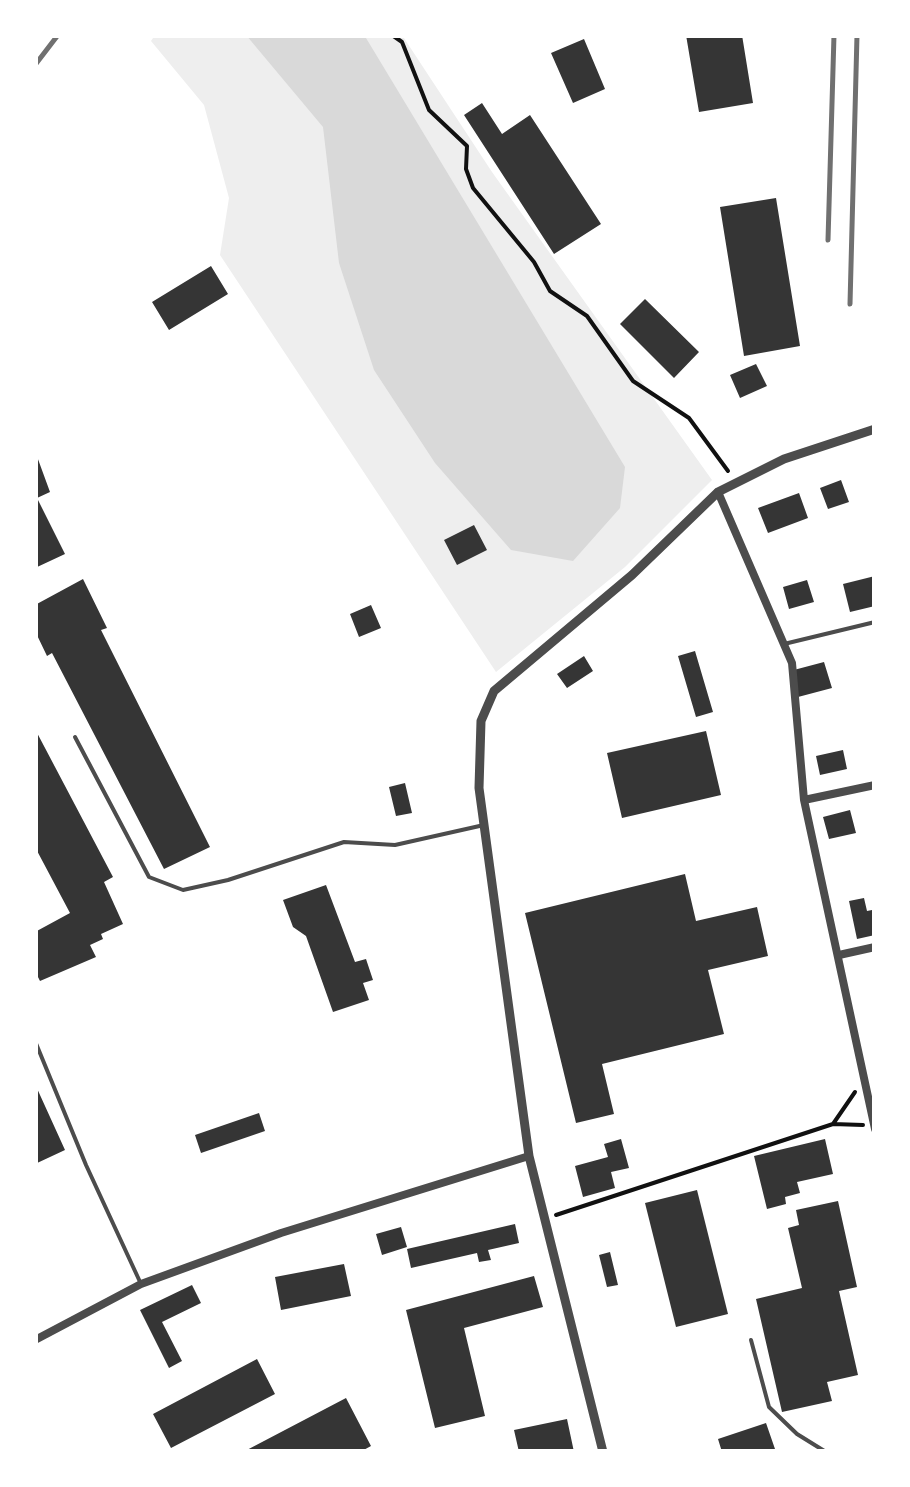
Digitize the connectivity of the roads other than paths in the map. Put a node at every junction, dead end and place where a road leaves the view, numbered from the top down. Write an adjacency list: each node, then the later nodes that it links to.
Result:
1 (875, 429): 2 (street)
2 (718, 492): 4 (street); 8 (street)
3 (875, 622): 4 (lane)
4 (784, 644): 7 (street)
5 (75, 737): 8 (lane)
6 (875, 785): 7 (street)
7 (804, 800): 10 (street)
8 (484, 825): 13 (street)
9 (875, 947): 10 (street)
10 (838, 955): 12 (street)
11 (35, 1042): 14 (lane)
12 (875, 1127)
13 (529, 1156): 14 (street); 17 (street)
14 (141, 1284): 15 (street)
15 (35, 1340)
16 (752, 1340): 18 (lane)
17 (603, 1452)
18 (826, 1452)

